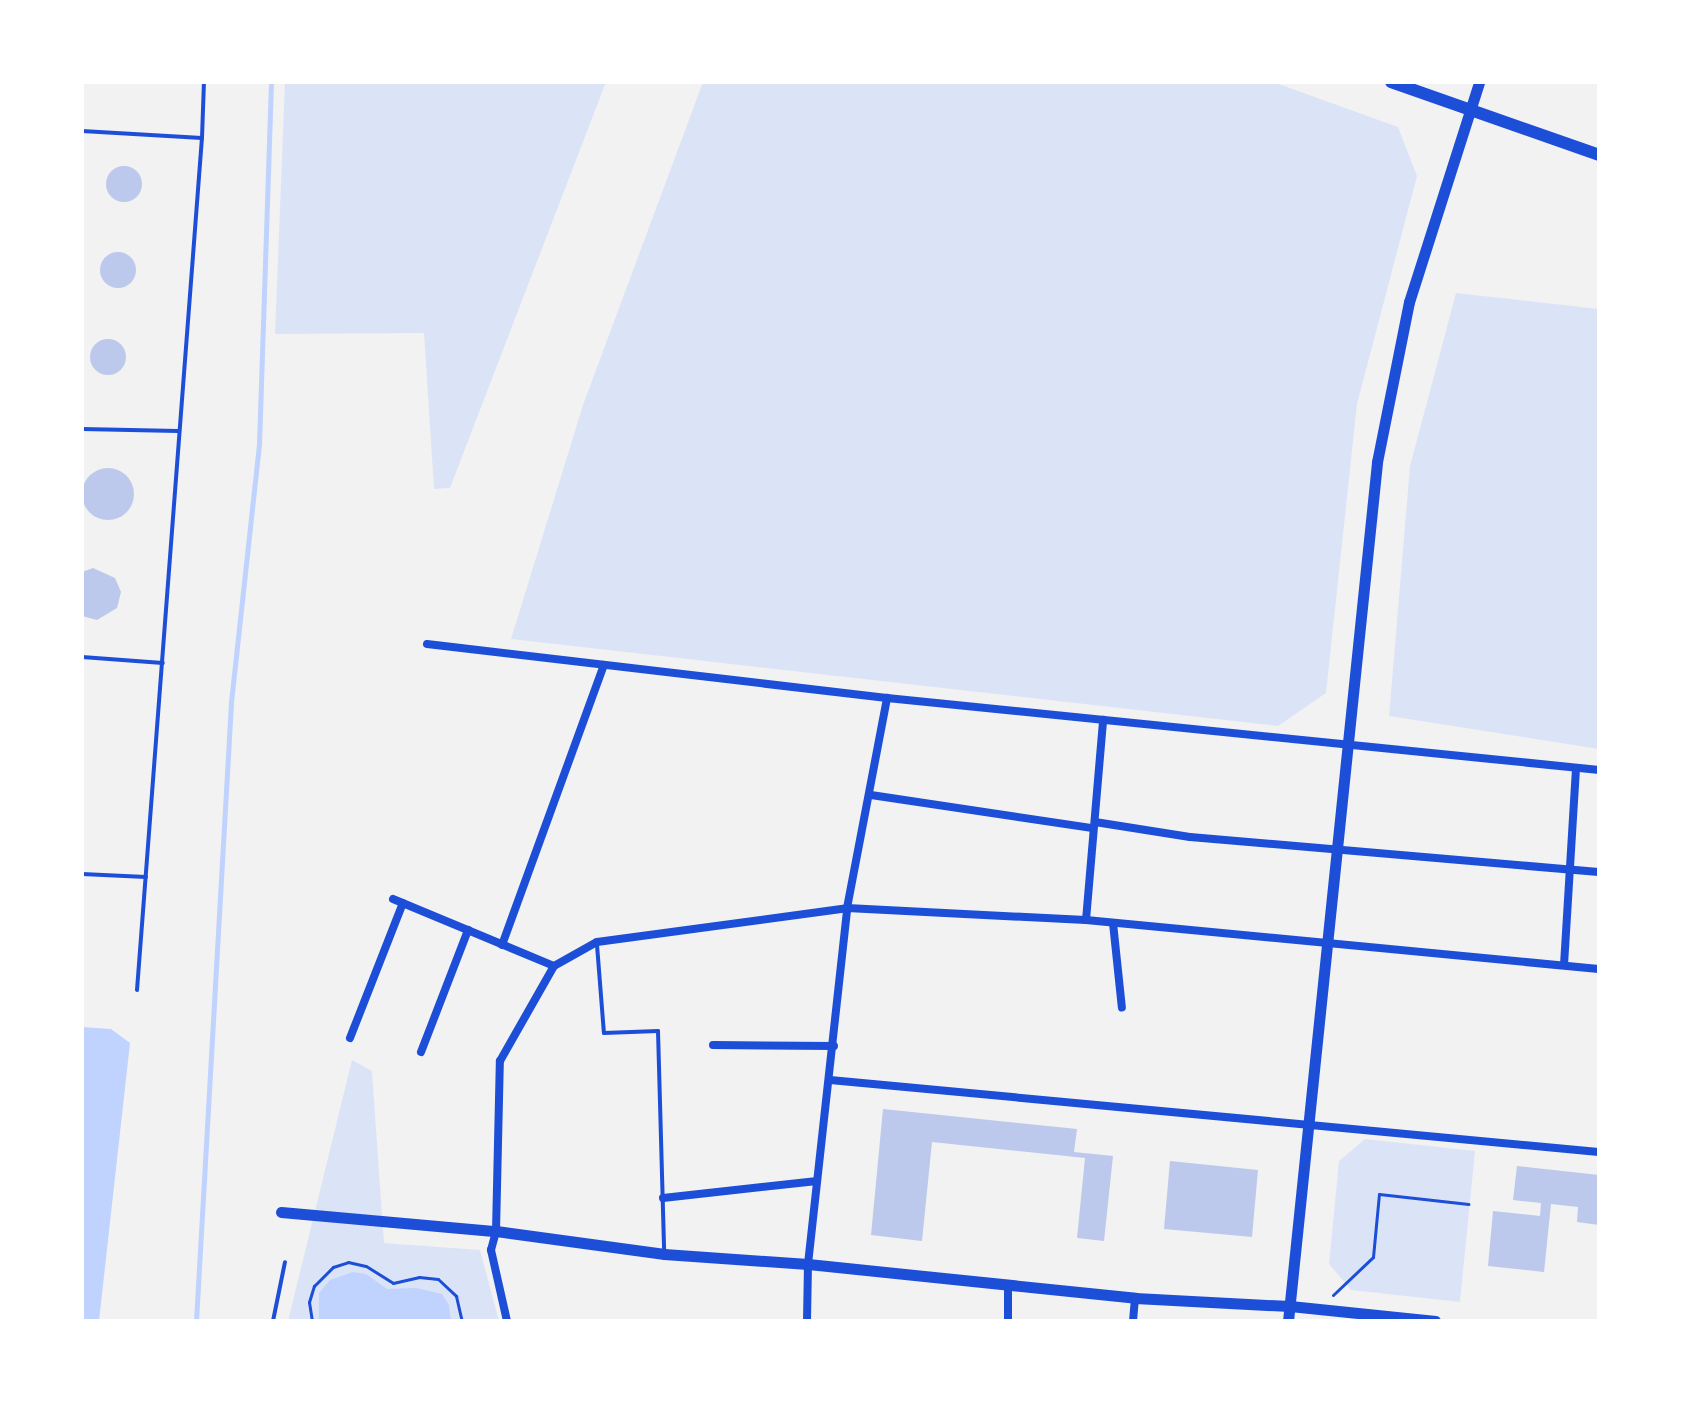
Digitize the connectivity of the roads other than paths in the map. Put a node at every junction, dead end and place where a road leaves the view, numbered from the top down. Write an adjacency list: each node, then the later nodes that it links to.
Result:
1 (204, 82): 6 (lane)
2 (1391, 82): 4 (main road)
3 (1479, 82): 4 (street)
4 (1469, 109): 7 (main road); 16 (street)
5 (82, 131): 6 (lane)
6 (202, 138): 9 (lane)
7 (1599, 155)
8 (82, 429): 9 (lane)
9 (178, 431): 12 (lane)
10 (427, 644): 13 (street)
11 (82, 657): 12 (lane)
12 (163, 663): 25 (lane)
13 (604, 665): 14 (street); 34 (street)
14 (887, 698): 15 (street); 19 (street)
15 (1103, 720): 16 (street); 20 (street)
16 (1348, 745): 17 (street); 21 (street)
17 (1576, 768): 18 (street); 22 (street)
18 (1599, 770)
19 (871, 795): 20 (street); 28 (street)
20 (1094, 825): 21 (street); 29 (street)
21 (1337, 850): 22 (street); 33 (street)
22 (1570, 869): 23 (street); 35 (street)
23 (1599, 872)
24 (82, 874): 25 (lane)
25 (146, 877): 38 (lane)
26 (393, 899): 27 (street)
27 (403, 903): 31 (street); 40 (street)
28 (847, 908): 29 (street); 32 (street); 42 (street)
29 (1086, 920): 30 (street)
30 (1113, 923): 33 (street); 39 (street)
31 (468, 930): 34 (street); 43 (street)
32 (597, 942): 36 (street); 48 (lane)
33 (1327, 943): 35 (street); 45 (street)
34 (502, 945): 36 (street)
35 (1564, 965): 37 (street)
36 (554, 966): 50 (street)
37 (1599, 969)
38 (137, 990)
39 (1122, 1008)
40 (350, 1038)
41 (713, 1045): 42 (street)
42 (834, 1046): 44 (street)
43 (421, 1052)
44 (830, 1080): 45 (street); 47 (street)
45 (1309, 1122): 46 (street); 56 (street)
46 (1599, 1152)
47 (817, 1181): 48 (street); 53 (street)
48 (663, 1198): 51 (lane)
49 (281, 1212): 50 (street)
50 (496, 1231): 51 (street); 58 (street)
51 (664, 1254): 53 (street)
52 (285, 1262): 57 (lane)
53 (808, 1264): 54 (street); 59 (street)
54 (1008, 1287): 55 (street); 60 (street)
55 (1135, 1298): 56 (street); 61 (street)
56 (1290, 1306): 62 (street); 63 (street)
57 (273, 1321)
58 (507, 1321)
59 (807, 1321)
60 (1008, 1321)
61 (1133, 1321)
62 (1288, 1321)
63 (1435, 1321)

